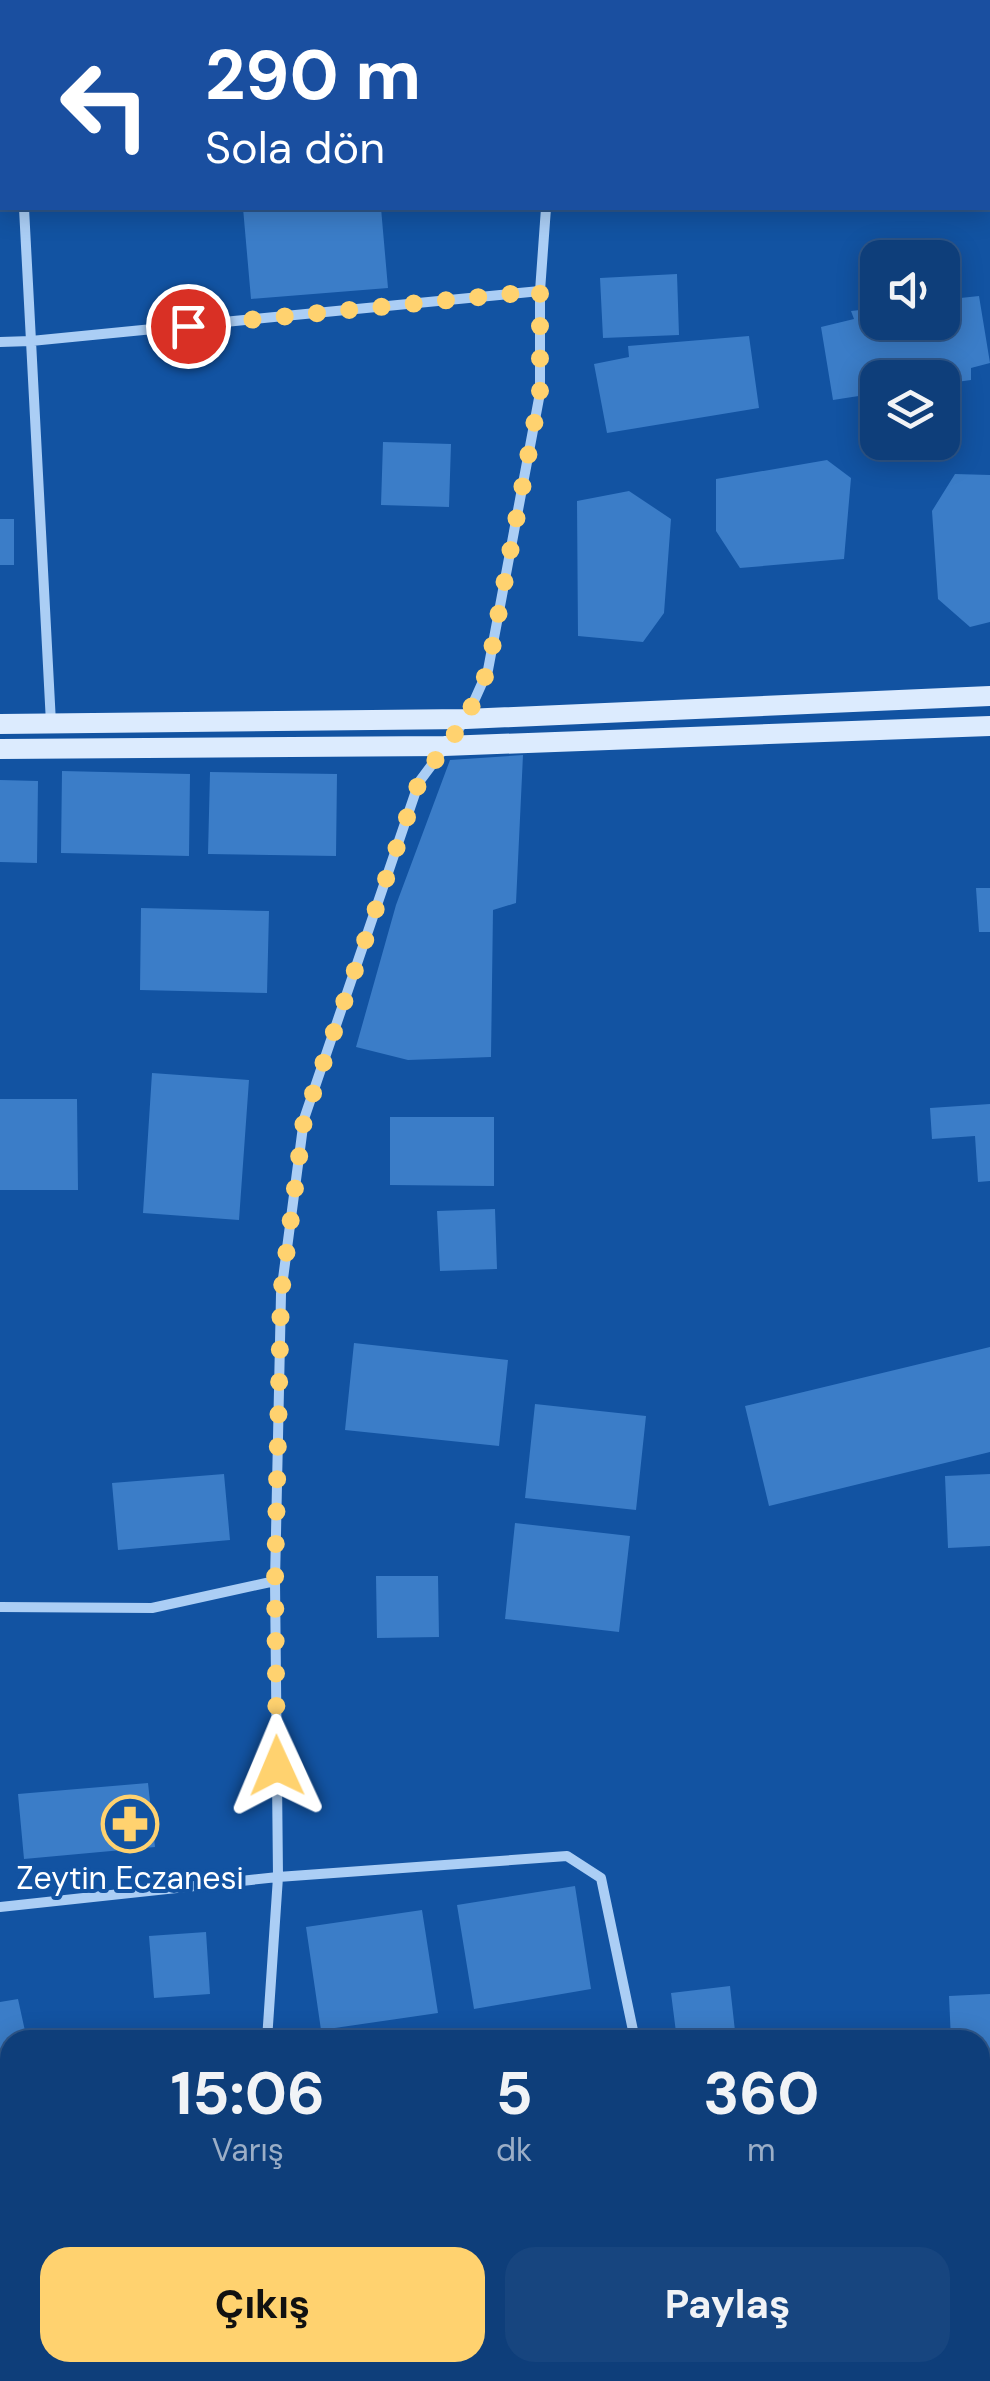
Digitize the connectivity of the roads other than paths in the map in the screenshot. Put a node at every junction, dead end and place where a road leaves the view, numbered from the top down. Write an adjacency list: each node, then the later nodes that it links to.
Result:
1 (24, 210): 4 (street)
2 (546, 210): 3 (street)
3 (540, 291): 4 (street); 7 (street)
4 (32, 341): 5 (street); 9 (street)
5 (0, 342)
6 (990, 696): 7 (street)
7 (466, 719): 9 (street); 11 (street)
8 (0, 724): 9 (street)
9 (51, 724)
10 (990, 726): 11 (street)
11 (444, 746): 12 (street); 13 (street)
12 (0, 749)
13 (275, 1581): 14 (street); 15 (street)
14 (0, 1607)
15 (278, 1877): 16 (street); 17 (street); 18 (street)
16 (0, 1907)
17 (268, 2030)
18 (633, 2030)

